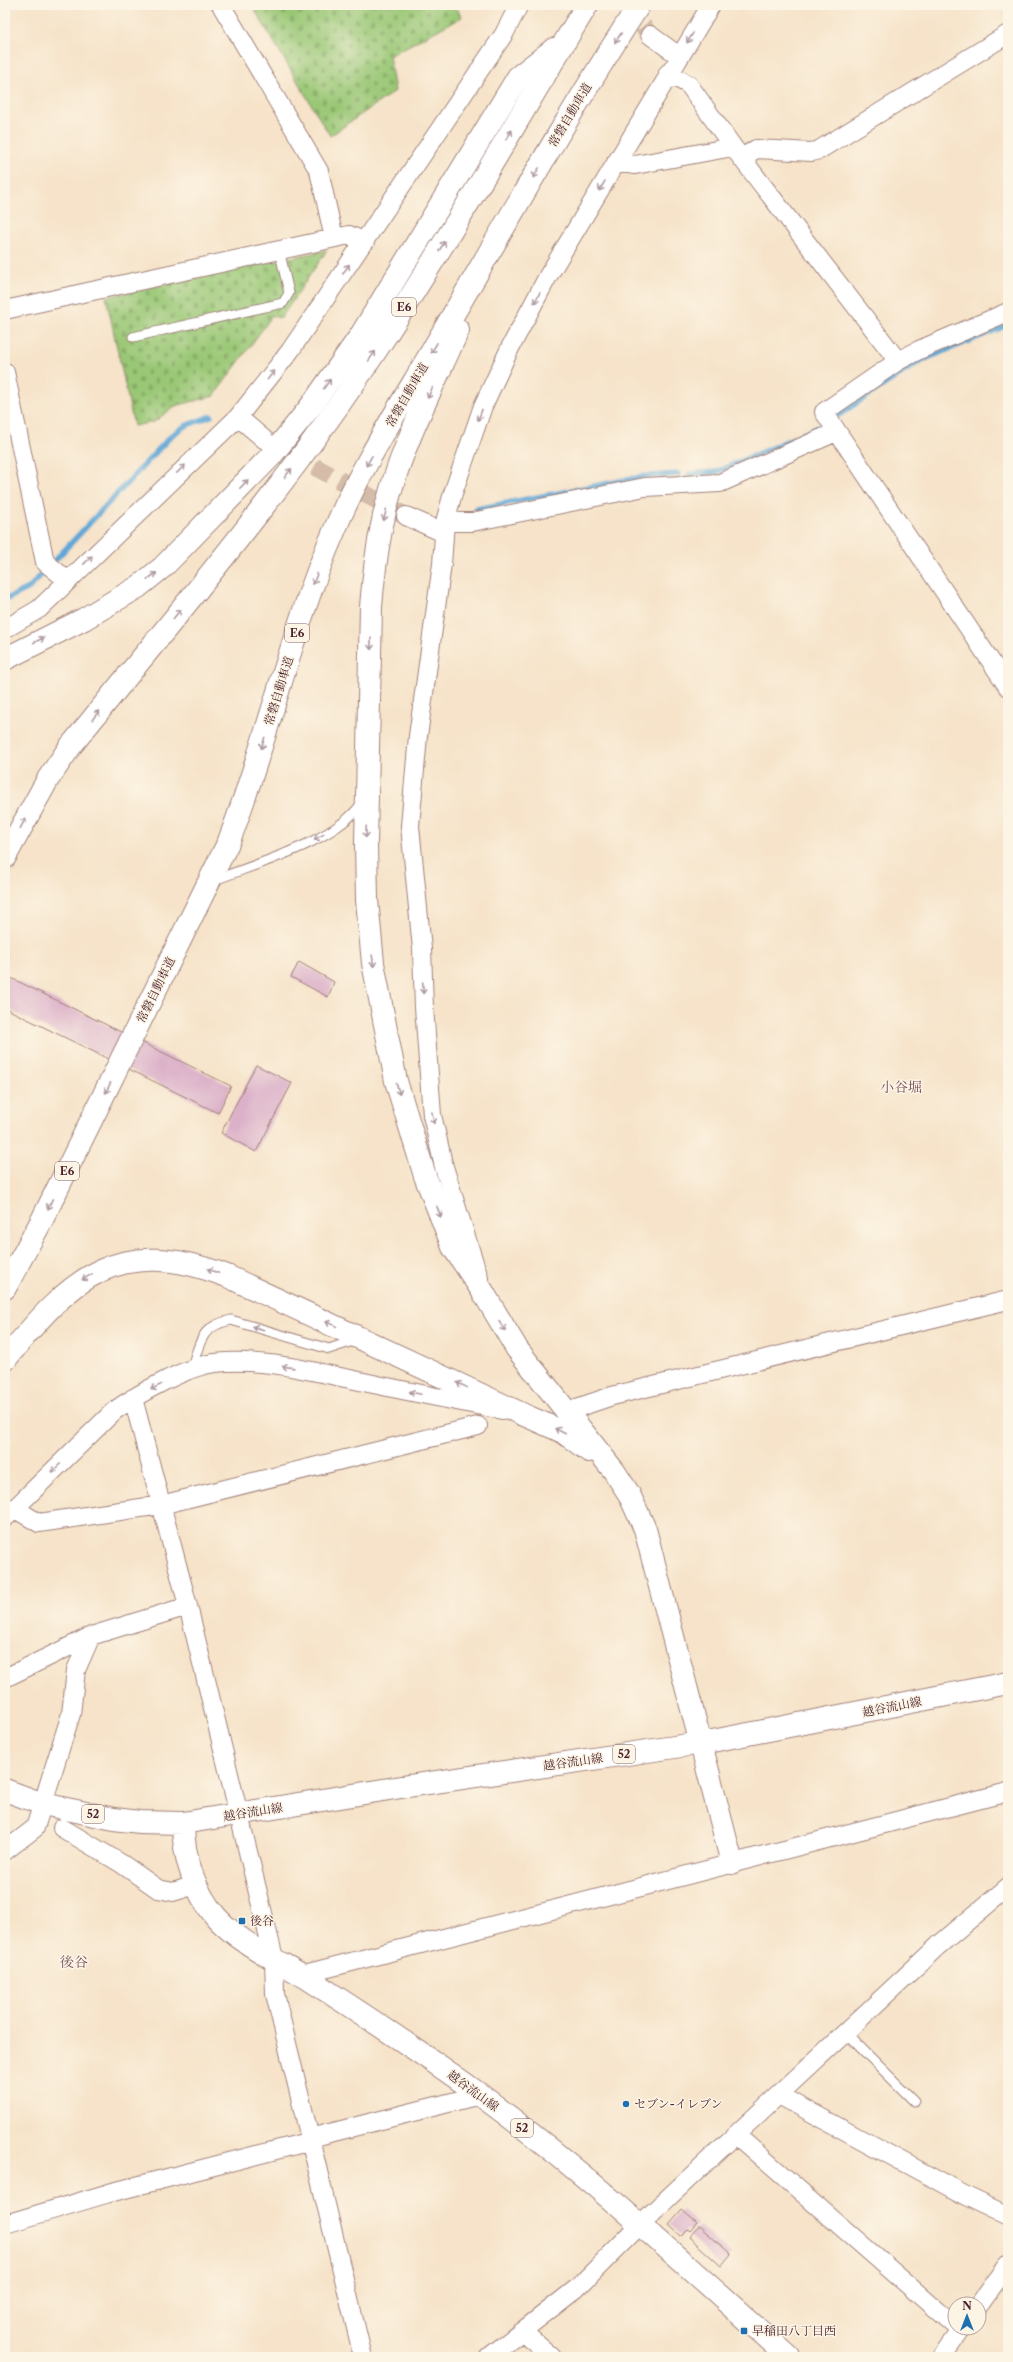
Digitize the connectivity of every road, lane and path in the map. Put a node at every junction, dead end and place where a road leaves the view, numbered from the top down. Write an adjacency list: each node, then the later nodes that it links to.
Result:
1 (221, 5): 14 (street)
2 (519, 5): 15 (street)
3 (587, 5): 8 (main road, E6)
4 (639, 5): 13 (main road, 常磐自動車道 / E6, one-way to 13)
5 (711, 5): 9 (street, one-way to 9)
6 (1008, 34): 11 (street)
7 (650, 35): 9 (street)
8 (565, 41): 29 (main road, one-way to 8); 32 (main road, E6, one-way to 8)
9 (679, 56): 10 (street)
10 (668, 73): 11 (street); 12 (street)
11 (737, 152): 12 (street); 20 (street)
12 (616, 162): 26 (street, one-way to 26)
13 (502, 230): 31 (main road, one-way to 31); 33 (main road, 常磐自動車道 / E6, one-way to 33)
14 (334, 238): 15 (street); 16 (street)
15 (364, 242): 22 (street, one-way to 15)
16 (278, 249): 17 (street); 19 (lane)
17 (5, 310)
18 (1008, 312): 20 (street)
19 (133, 337)
20 (898, 361): 23 (street)
21 (5, 372): 27 (street)
22 (238, 417): 24 (street); 27 (street, one-way to 22)
23 (836, 432): 26 (street); 30 (street)
24 (265, 440)
25 (406, 516): 26 (street)
26 (445, 527): 35 (street, one-way to 35)
27 (67, 580): 28 (street)
28 (5, 629)
29 (5, 659)
30 (1008, 687)
31 (368, 793): 33 (lane, one-way to 33); 35 (main road, one-way to 35)
32 (5, 857)
33 (210, 882): 34 (main road, 常磐自動車道 / E6, one-way to 34)
34 (5, 1288)
35 (483, 1292): 41 (main road, one-way to 41)
36 (1008, 1300): 41 (street)
37 (363, 1338): 38 (main road, one-way to 38); 39 (lane, one-way to 39); 42 (main road, one-way to 37)
38 (5, 1360)
39 (191, 1370): 40 (street, one-way to 40); 42 (street, one-way to 39)
40 (133, 1398): 45 (street); 46 (street, one-way to 46)
41 (568, 1411): 44 (main road)
42 (522, 1414): 44 (main road, one-way to 42)
43 (478, 1426): 45 (street)
44 (614, 1471): 51 (main road)
45 (161, 1505): 46 (street); 47 (street)
46 (10, 1514)
47 (188, 1606): 48 (street); 55 (street)
48 (91, 1636): 49 (street); 54 (street)
49 (5, 1678)
50 (1008, 1683): 51 (main road, 越谷流山線 / 52)
51 (702, 1743): 55 (main road, 越谷流山線 / 52); 59 (main road)
52 (5, 1790): 54 (main road, 越谷流山線 / 52)
53 (1008, 1792): 59 (street)
54 (43, 1804): 56 (main road, 越谷流山線 / 52); 58 (street)
55 (239, 1815): 56 (main road, 越谷流山線 / 52); 62 (street)
56 (183, 1823): 60 (main road, 越谷流山線 / 52)
57 (62, 1828): 60 (street)
58 (5, 1851)
59 (732, 1863): 63 (street)
60 (195, 1885): 62 (main road, 越谷流山線 / 52)
61 (1008, 1887): 64 (street)
62 (274, 1958): 63 (main road, 越谷流山線 / 52); 69 (street)
63 (301, 1975): 65 (main road, 越谷流山線 / 52)
64 (846, 2033): 66 (street); 67 (lane)
65 (480, 2095): 69 (street); 72 (main road, 越谷流山線 / 52)
66 (779, 2095): 68 (street); 70 (street)
67 (914, 2101)
68 (736, 2135): 72 (street); 75 (street)
69 (311, 2140): 71 (street); 78 (street)
70 (1008, 2216)
71 (5, 2224)
72 (639, 2226): 76 (street); 81 (main road, 越谷流山線 / 52)
73 (1008, 2265): 74 (street)
74 (986, 2296)
75 (947, 2318)
76 (522, 2331): 79 (street); 80 (street)
77 (954, 2336): 82 (street)
78 (363, 2357)
79 (489, 2357)
80 (552, 2357)
81 (789, 2357)
82 (941, 2357)

